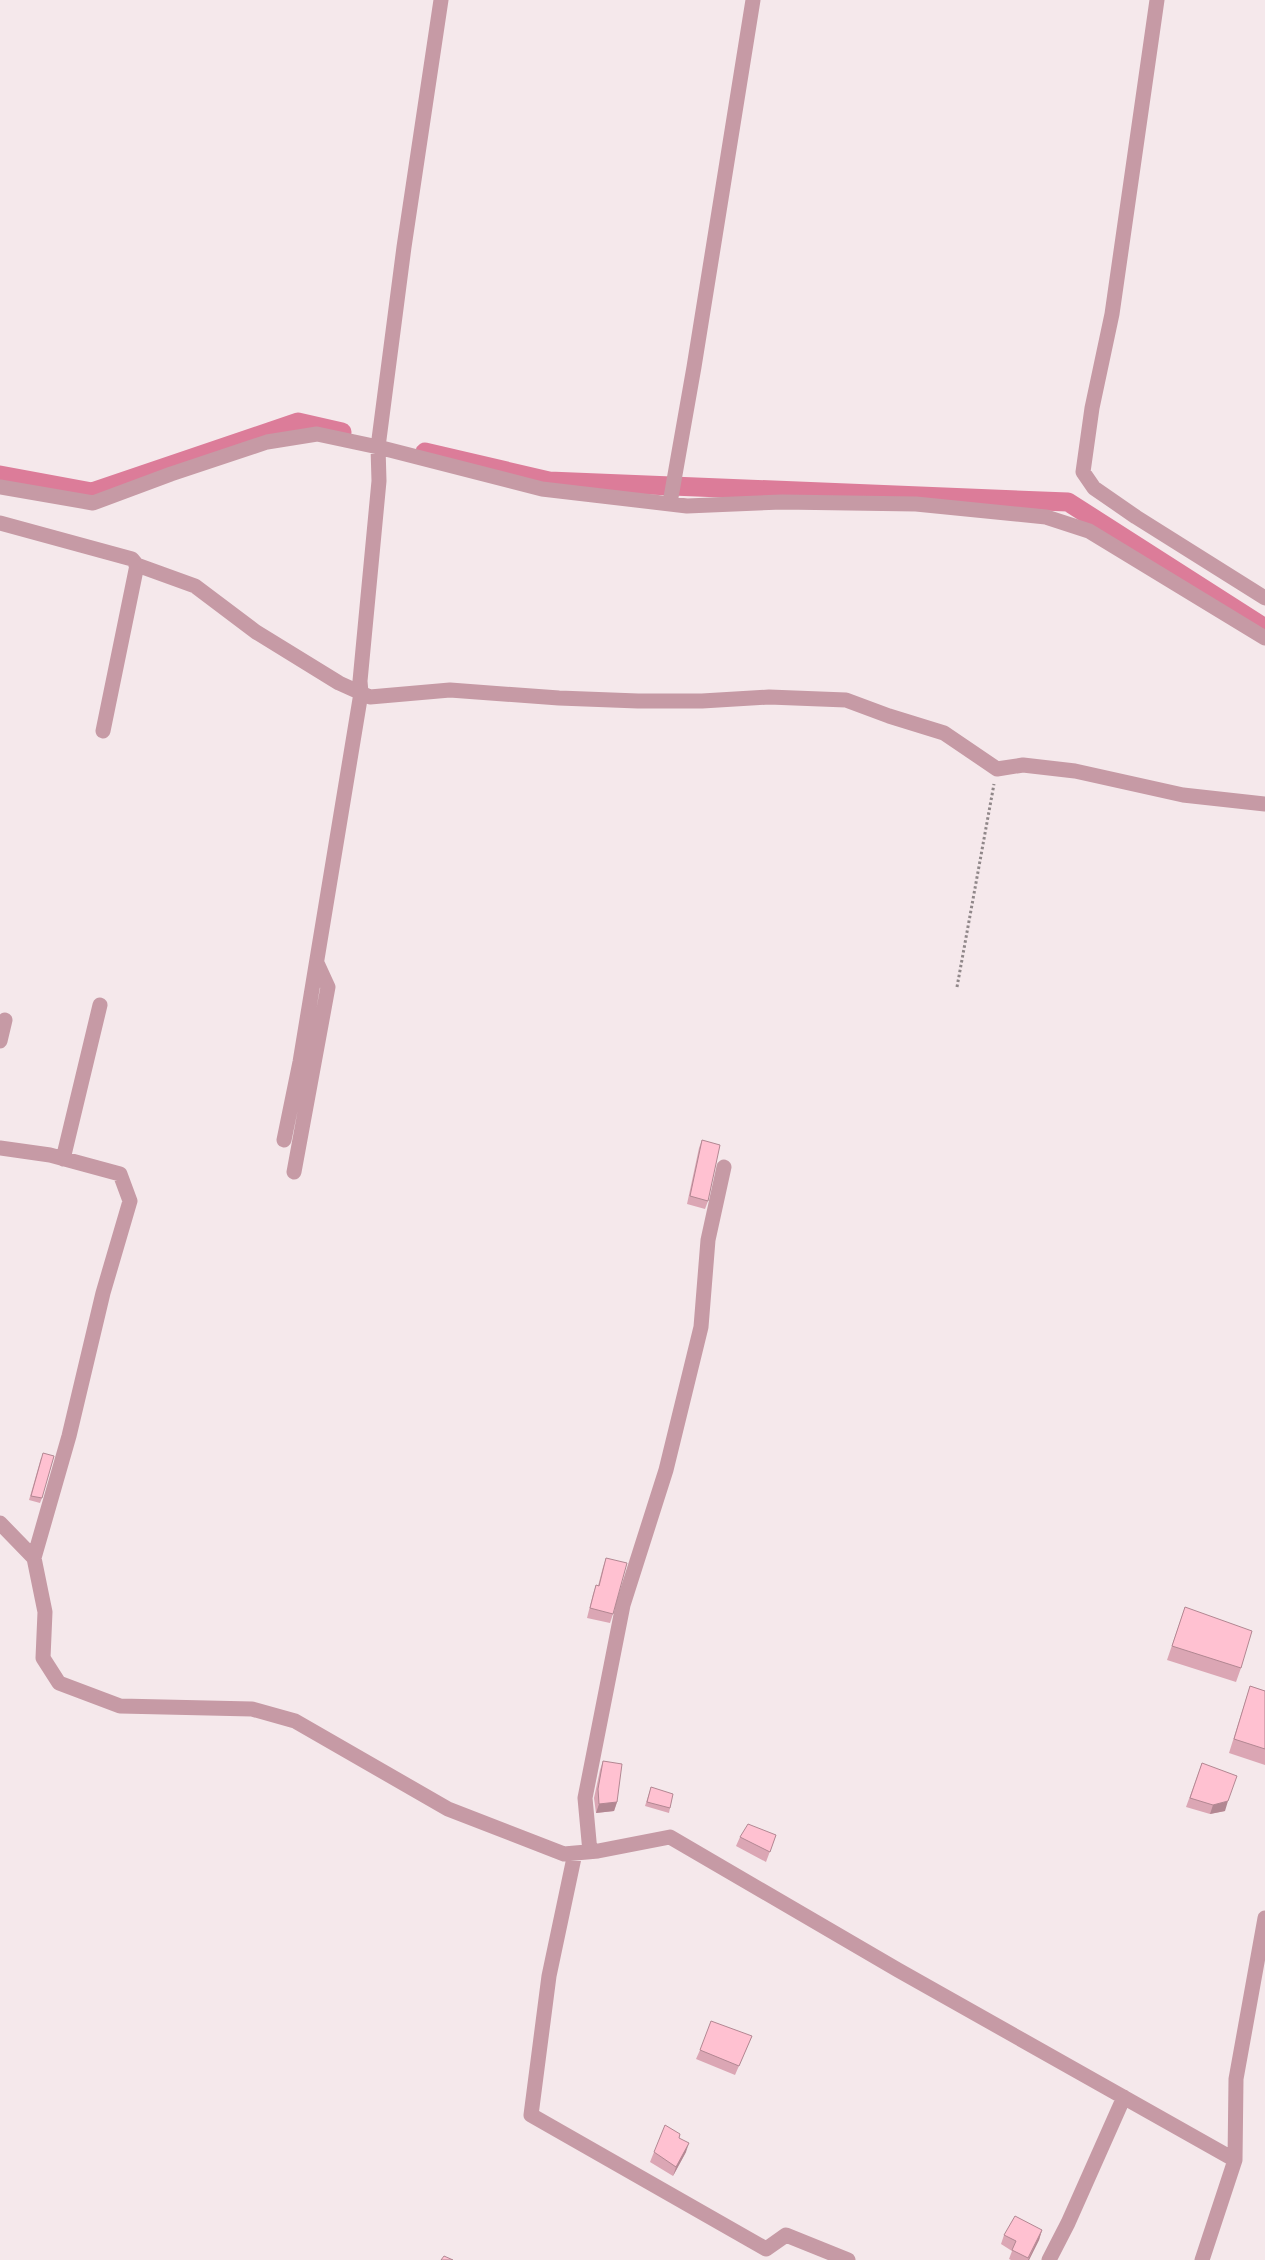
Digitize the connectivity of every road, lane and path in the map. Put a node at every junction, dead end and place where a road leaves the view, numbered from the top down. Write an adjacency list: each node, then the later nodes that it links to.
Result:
1 (441, 0): 4 (street)
2 (753, 0): 6 (street)
3 (1157, 0): 9 (street)
4 (378, 447): 5 (street); 6 (street); 11 (street)
5 (0, 487)
6 (670, 503): 10 (street)
7 (0, 523): 8 (street)
8 (137, 565): 11 (street); 12 (street)
9 (1265, 598)
10 (1265, 638)
11 (362, 693): 13 (street); 15 (street)
12 (103, 731)
13 (997, 769): 14 (street); 16 (path)
14 (1265, 804)
15 (317, 963): 20 (street); 24 (street)
16 (957, 987)
17 (100, 1005): 22 (street)
18 (5, 1020): 19 (street)
19 (0, 1041)
20 (284, 1140)
21 (0, 1148): 22 (street)
22 (63, 1159): 26 (street)
23 (724, 1167): 27 (street)
24 (294, 1172)
25 (0, 1523): 26 (street)
26 (34, 1558): 28 (street)
27 (590, 1852): 28 (street); 30 (street)
28 (575, 1853): 32 (street)
29 (1265, 1918): 31 (street)
30 (1124, 2097): 31 (street); 33 (street)
31 (1235, 2160): 34 (street)
32 (848, 2260)
33 (1049, 2260)
34 (1202, 2260)

